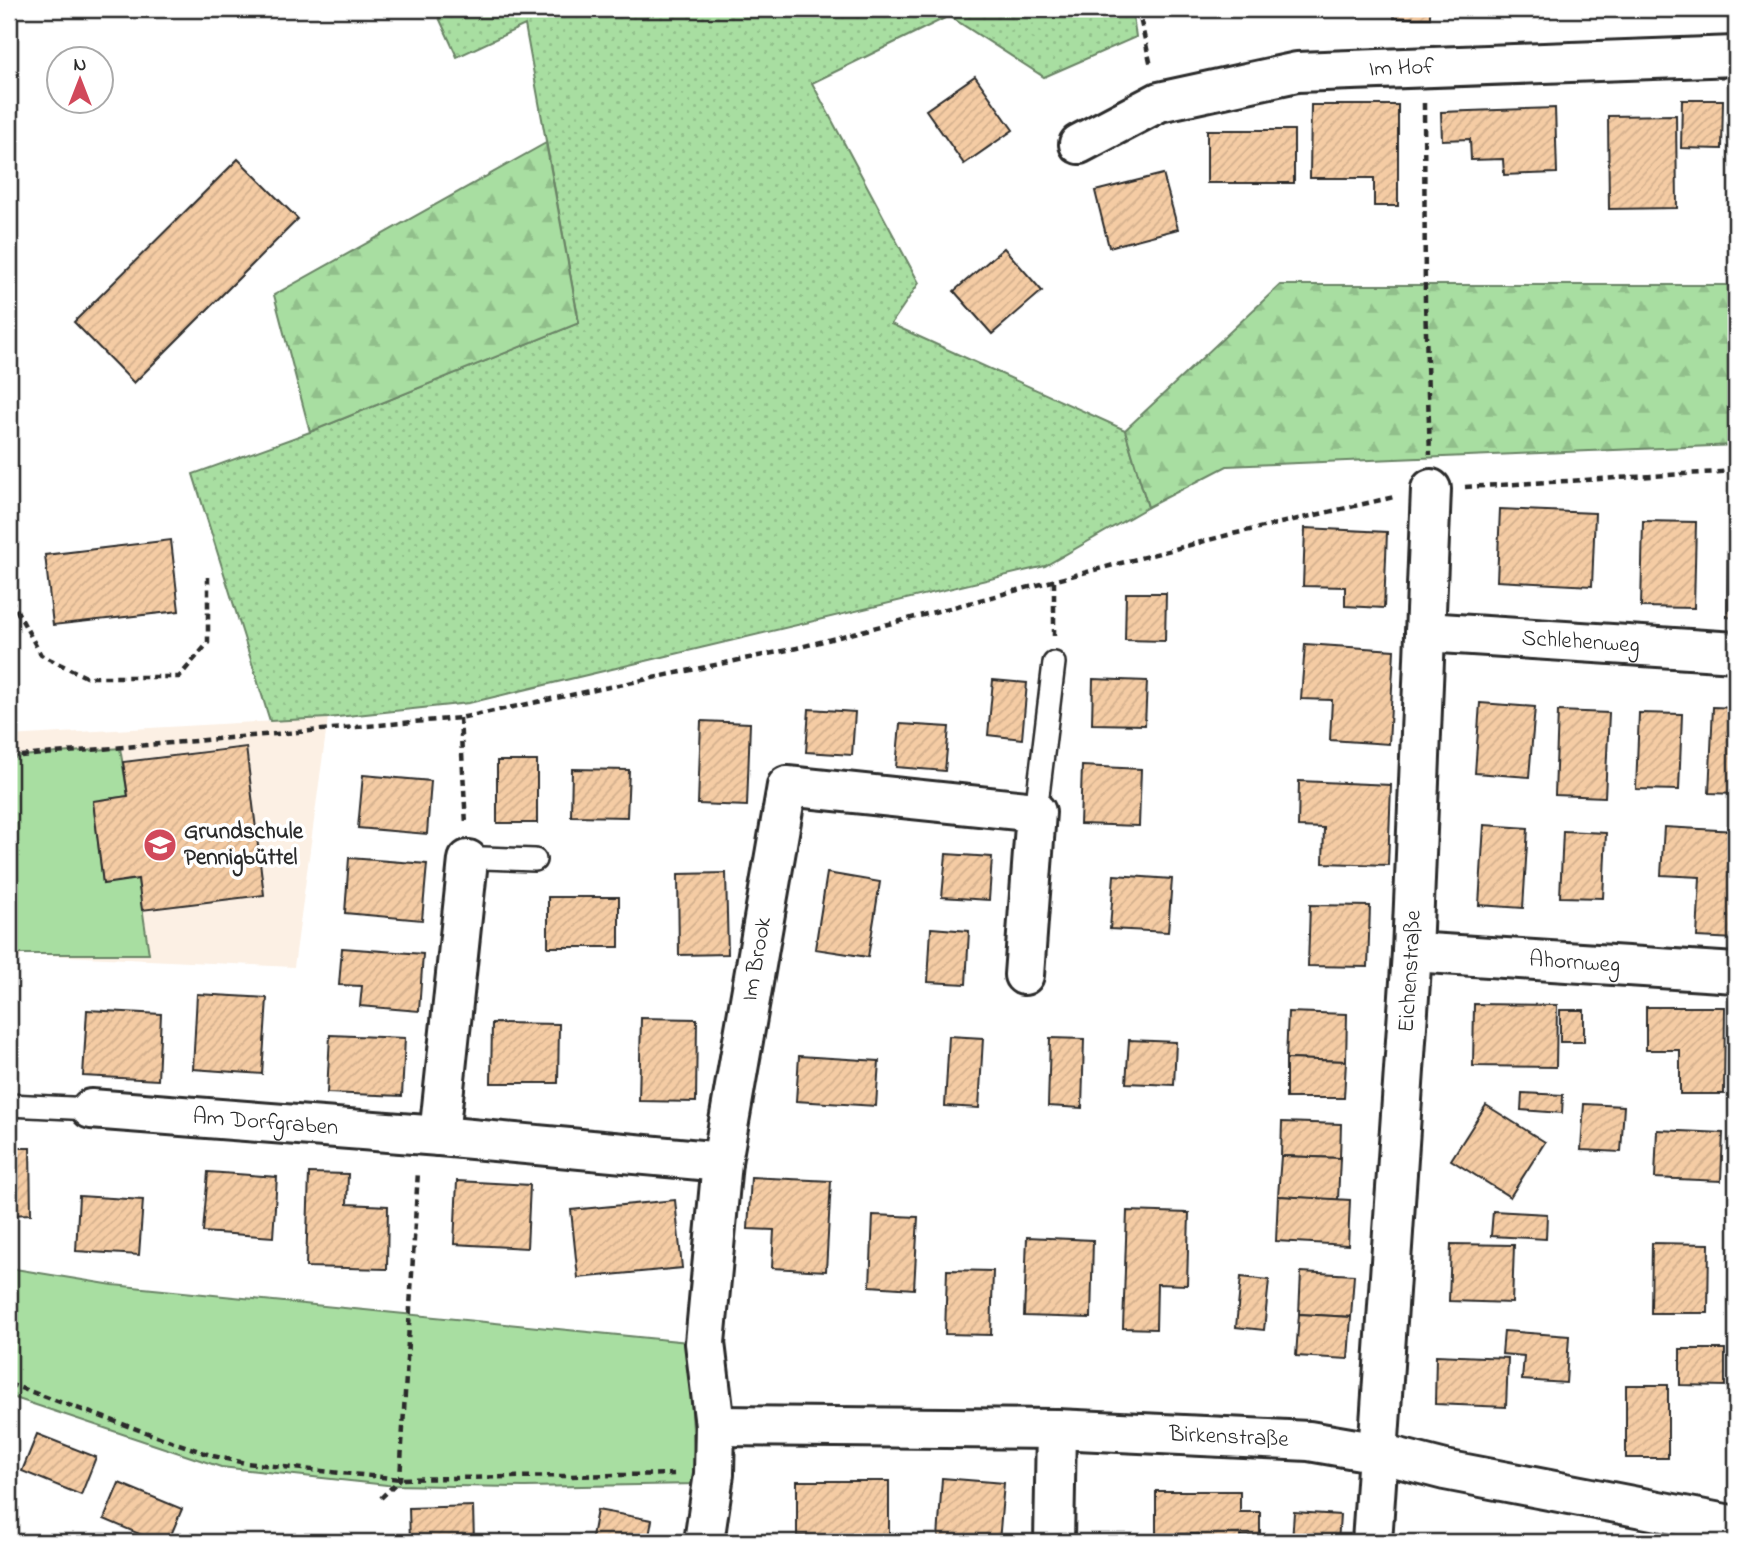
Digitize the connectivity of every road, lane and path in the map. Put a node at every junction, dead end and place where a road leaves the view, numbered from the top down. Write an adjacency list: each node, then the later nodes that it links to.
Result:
1 (1138, 9): 4 (path)
2 (1736, 56): 3 (street, Im Hof)
3 (1424, 67): 4 (street, Im Hof); 7 (path)
4 (1159, 102): 5 (street, Im Hof)
5 (1079, 144)
6 (1736, 471): 7 (path)
7 (1432, 489): 9 (path); 11 (street, Eichenstraße)
8 (208, 577): 10 (path)
9 (1054, 581): 13 (path); 14 (path)
10 (9, 600)
11 (1424, 632): 12 (street, Schlehenweg); 19 (street, Eichenstraße)
12 (1736, 652)
13 (1054, 663): 16 (lane)
14 (460, 718): 15 (path); 17 (path)
15 (9, 757)
16 (1035, 812): 21 (street); 25 (street, Im Brook)
17 (468, 860): 18 (lane); 24 (street)
18 (535, 860)
19 (1412, 952): 20 (street, Ahornweg); 29 (street, Eichenstraße)
20 (1736, 974)
21 (1024, 975)
22 (9, 1105): 23 (lane)
23 (91, 1109): 24 (street, Am Dorfgraben)
24 (429, 1136): 25 (street, Am Dorfgraben); 31 (path)
25 (722, 1162): 27 (street, Im Brook)
26 (9, 1384): 31 (path)
27 (715, 1426): 28 (street, Birkenstraße); 30 (street, Im Brook)
28 (1056, 1429): 29 (street, Birkenstraße); 35 (street)
29 (1379, 1453): 33 (street, Birkenstraße); 36 (street, Eichenstraße)
30 (714, 1474): 31 (path); 34 (street, Im Brook)
31 (400, 1479): 32 (path)
32 (381, 1498)
33 (1736, 1526)
34 (704, 1542)
35 (1054, 1542)
36 (1372, 1542)

